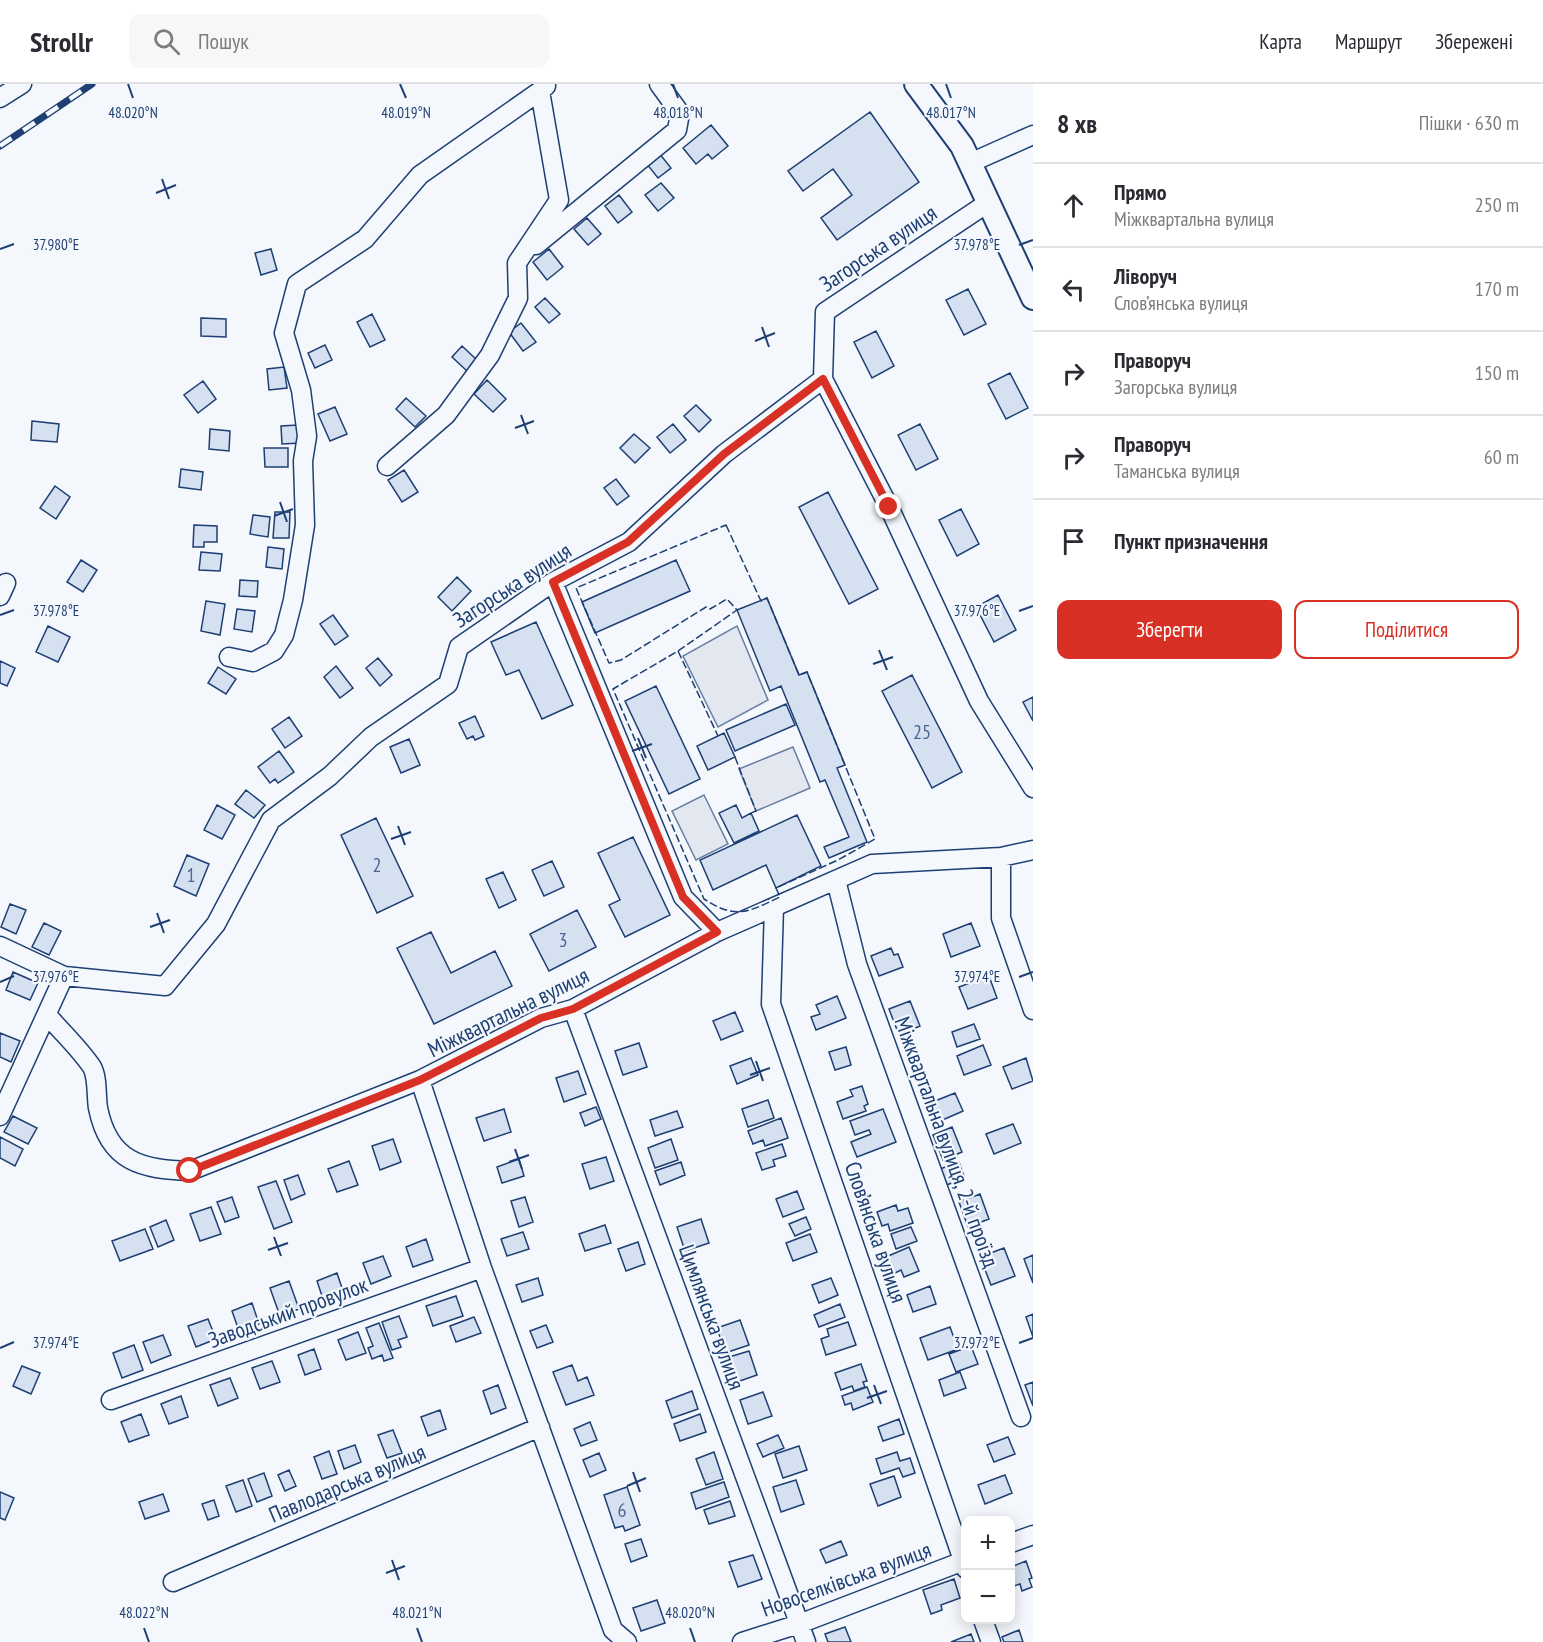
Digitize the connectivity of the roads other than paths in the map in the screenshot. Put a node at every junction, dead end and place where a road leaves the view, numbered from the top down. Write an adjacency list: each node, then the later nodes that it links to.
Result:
1 (22, 84): 5 (street)
2 (659, 84): 9 (street)
3 (916, 84): 7 (main road)
4 (544, 88): 9 (street); 14 (street)
5 (0, 98)
6 (1033, 135): 7 (street)
7 (970, 163): 8 (main road)
8 (989, 202): 10 (main road); 11 (street, Загорська вулиця)
9 (517, 263): 12 (street)
10 (1033, 298)
11 (823, 379): 13 (street, Загорська вулиця); 15 (street)
12 (387, 466)
13 (553, 582): 20 (street); 22 (street, Загорська вулиця)
14 (229, 657)
15 (1033, 788)
16 (1033, 850): 17 (street, Міжквартальна вулиця)
17 (1000, 857): 18 (street, Міжквартальна вулиця); 24 (street)
18 (836, 880): 19 (street, Міжквартальна вулиця); 30 (street, Міжквартальна вулиця, 2-й проїзд)
19 (774, 907): 20 (street, Міжквартальна вулиця); 34 (street, Слов’янська вулиця)
20 (717, 932): 23 (street, Міжквартальна вулиця)
21 (0, 946): 22 (street)
22 (64, 976): 25 (street)
23 (573, 1009): 26 (street, Міжквартальна вулиця); 37 (street, Цимлянська вулиця)
24 (1033, 1010)
25 (47, 1015): 26 (street, Міжквартальна вулиця); 27 (street)
26 (420, 1080): 28 (street)
27 (0, 1116)
28 (482, 1268): 29 (street, Заводський провулок); 31 (street)
29 (111, 1400)
30 (1021, 1417)
31 (540, 1427): 36 (street, Павлодарська вулиця); 39 (street)
32 (1033, 1535): 33 (street)
33 (1015, 1542)
34 (961, 1551)
35 (961, 1564): 37 (street, Новоселківська вулиця)
36 (173, 1582)
37 (799, 1624): 40 (street, Новоселківська вулиця); 41 (street, Цимлянська вулиця)
38 (984, 1624): 42 (street)
39 (627, 1642)
40 (742, 1642)
41 (806, 1642)
42 (991, 1642)

